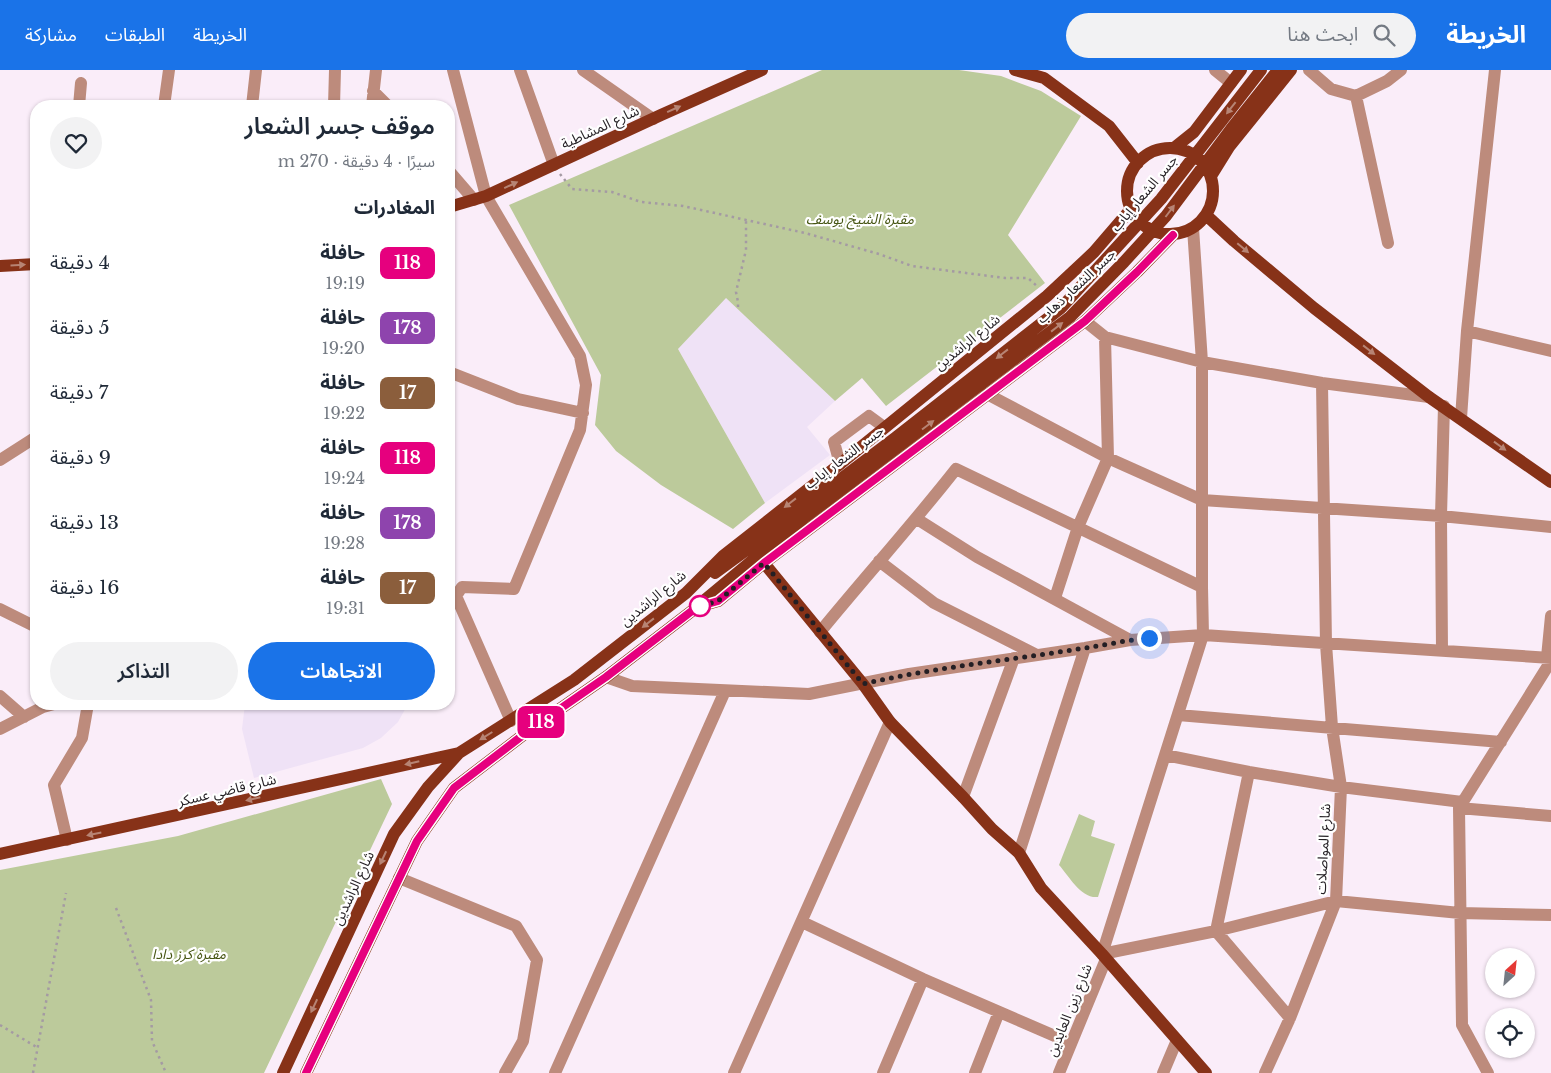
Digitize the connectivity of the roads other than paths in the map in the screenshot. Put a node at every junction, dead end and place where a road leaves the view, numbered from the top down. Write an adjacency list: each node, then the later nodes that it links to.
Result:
1 (169, 70): 23 (street)
2 (256, 70): 24 (street)
3 (335, 70): 25 (street)
4 (376, 70): 20 (street)
5 (453, 70): 34 (street)
6 (520, 70): 31 (street)
7 (583, 70): 28 (street)
8 (762, 70): 28 (main road, شارع المشاطية, one-way to 8)
9 (1015, 70): 30 (main road)
10 (1215, 70): 19 (street)
11 (1241, 70): 19 (main road)
12 (1261, 70): 64 (main road, جسر الشعار إياب, one-way to 64)
13 (1278, 70): 64 (main road, جسر الشعار ذهاب, one-way to 13)
14 (1292, 70): 32 (main road)
15 (1310, 70): 21 (street)
16 (1401, 70): 21 (street)
17 (1495, 70): 45 (street)
18 (81, 83): 22 (street)
19 (1231, 83): 29 (main road)
20 (373, 91): 26 (street); 27 (street)
21 (1356, 96): 41 (street)
22 (80, 100)
23 (165, 100)
24 (253, 100)
25 (334, 100)
26 (372, 100)
27 (382, 100)
28 (653, 119): 31 (main road, شارع المشاطية)
29 (1174, 148): 30 (main road); 32 (main road)
30 (1138, 163): 37 (main road)
31 (554, 164): 34 (main road, شارع المشاطية, one-way to 31)
32 (1211, 176): 38 (main road)
33 (455, 178): 35 (street)
34 (486, 196): 35 (main road, شارع المشاطية); 54 (street)
35 (474, 200): 36 (main road, شارع المشاطية)
36 (455, 205)
37 (1131, 209): 40 (main road); 56 (main road, شارع الراشدين)
38 (1206, 216): 39 (main road); 52 (main road, one-way to 52)
39 (1193, 228): 40 (main road); 48 (street, شارع زين العابدين)
40 (1173, 235): 44 (main road)
41 (1388, 243)
42 (30, 264): 43 (main road, one-way to 42)
43 (0, 266)
44 (1085, 321): 46 (street); 51 (main road)
45 (1467, 332): 47 (street); 55 (street)
46 (1105, 337): 48 (street); 58 (street)
47 (1551, 351)
48 (1202, 362): 50 (street); 62 (street, شارع زين العابدين)
49 (455, 374): 54 (street)
50 (1322, 383): 52 (street); 63 (street, شارع المواصلات)
51 (987, 394): 58 (street); 70 (main road)
52 (1430, 397): 53 (main road)
53 (1444, 406): 55 (main road); 65 (street)
54 (583, 413): 95 (street)
55 (1462, 418): 61 (main road, one-way to 61)
56 (884, 427): 60 (main road, شارع الراشدين); 60 (street)
57 (30, 440): 59 (street)
58 (1108, 458): 62 (street); 68 (street)
59 (0, 460)
60 (840, 464): 72 (main road, شارع الراشدين, one-way to 72)
61 (1551, 482)
62 (1202, 500): 63 (street); 71 (street, شارع زين العابدين)
63 (1324, 509): 65 (street); 81 (street, شارع المواصلات)
64 (803, 513): 72 (main road); 74 (main road)
65 (1442, 516): 67 (street); 83 (street)
66 (916, 519): 68 (street); 69 (street); 73 (street)
67 (1551, 526)
68 (1078, 527): 71 (street); 73 (street)
69 (879, 561): 78 (street); 84 (street)
70 (764, 563): 74 (main road); 78 (main road)
71 (1202, 586): 79 (street, شارع زين العابدين)
72 (686, 593): 95 (main road, شارع الراشدين, one-way to 95)
73 (1055, 598): 80 (street)
74 (697, 607): 87 (main road)
75 (0, 609): 77 (street)
76 (1551, 616): 86 (street)
77 (30, 625)
78 (820, 632): 88 (main road)
79 (1203, 634): 80 (street); 81 (street); 93 (street, شارع زين العابدين)
80 (1130, 640): 82 (street)
81 (1326, 644): 83 (street); 97 (street, شارع المواصلات)
82 (1085, 648): 84 (street); 108 (street)
83 (1442, 651): 86 (street)
84 (1035, 654): 85 (street)
85 (1014, 658): 88 (street); 104 (street)
86 (1550, 659): 99 (street)
87 (606, 677): 89 (street); 110 (main road)
88 (863, 684): 89 (street); 96 (main road)
89 (725, 691): 125 (street)
90 (0, 696): 94 (street)
91 (40, 710): 94 (street)
92 (87, 710): 107 (street)
93 (1178, 715): 97 (street); 101 (street, شارع زين العابدين)
94 (24, 717): 98 (street)
95 (511, 721): 100 (main road, شارع الراشدين, one-way to 100)
96 (890, 722): 104 (main road); 114 (street)
97 (1332, 727): 99 (street); 103 (street, شارع المواصلات)
98 (0, 729)
99 (1501, 742): 105 (street)
100 (459, 753): 107 (main road, شارع قاضي عسكر, one-way to 107); 122 (main road, شارع الراشدين, one-way to 122)
101 (1165, 756): 102 (street); 116 (street, شارع زين العابدين)
102 (1248, 772): 103 (street); 115 (street)
103 (1341, 787): 105 (street); 111 (street, شارع المواصلات)
104 (963, 797): 108 (main road)
105 (1460, 805): 106 (street); 112 (street)
106 (1551, 816)
107 (67, 840): 109 (main road, شارع قاضي عسكر)
108 (1020, 853): 116 (main road)
109 (0, 854)
110 (399, 878): 123 (main road); 124 (street)
111 (1336, 901): 112 (street); 115 (street); 119 (street, شارع المواصلات)
112 (1460, 913): 113 (street); 133 (street)
113 (1551, 915)
114 (802, 922): 117 (street); 126 (street)
115 (1216, 931): 116 (street); 119 (street)
116 (1104, 956): 120 (main road); 121 (street, شارع زين العابدين)
117 (923, 979): 118 (street); 127 (street)
118 (999, 1012): 121 (street); 128 (street)
119 (1290, 1018): 132 (street, شارع المواصلات)
120 (1177, 1040): 130 (street); 131 (main road)
121 (1071, 1043): 129 (street, شارع زين العابدين)
122 (283, 1073)
123 (306, 1073)
124 (505, 1073)
125 (555, 1073)
126 (734, 1073)
127 (883, 1073)
128 (975, 1073)
129 (1059, 1073)
130 (1163, 1073)
131 (1206, 1073)
132 (1265, 1073)
133 (1488, 1073)

